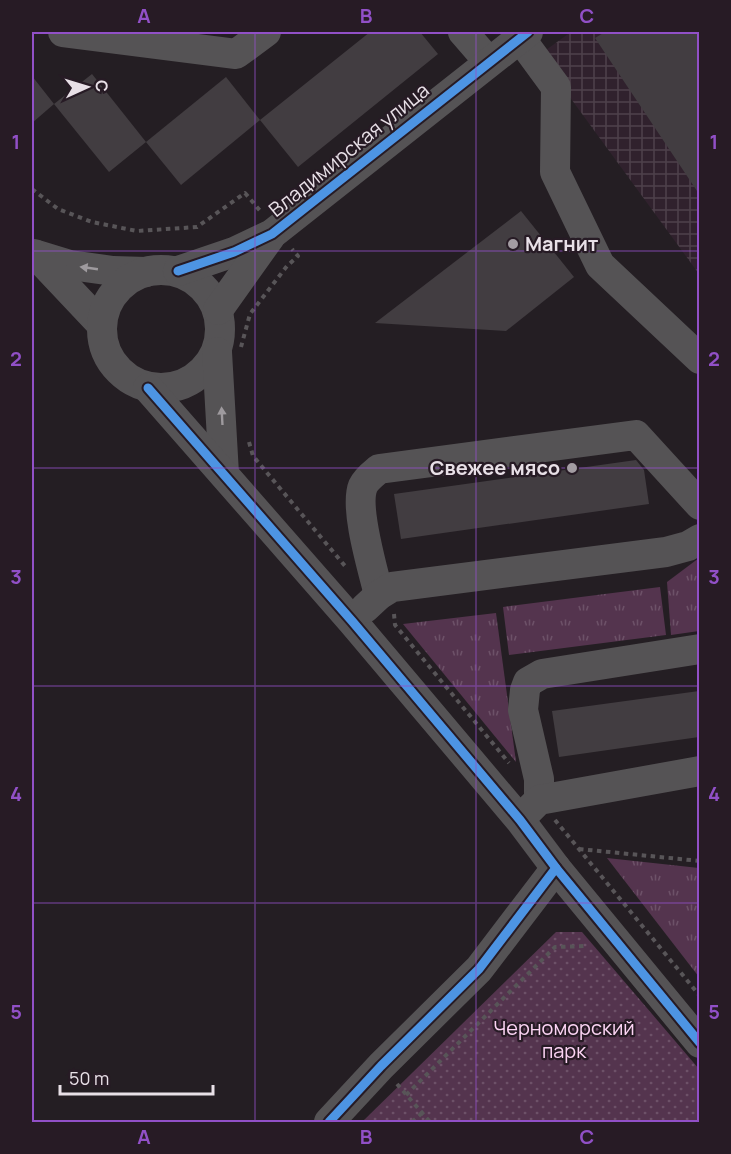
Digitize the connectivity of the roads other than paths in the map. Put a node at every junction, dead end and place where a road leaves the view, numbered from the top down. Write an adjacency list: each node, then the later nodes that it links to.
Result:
1 (63, 32): 2 (street)
2 (266, 32)
3 (463, 32): 5 (street)
4 (524, 35): 5 (street, Владимирская улица); 13 (street)
5 (489, 62): 6 (street, Владимирская улица)
6 (272, 234): 8 (street, Владимирская улица); 10 (street, Владимирская улица)
7 (33, 252): 9 (street, one-way to 7); 11 (street)
8 (178, 271): 9 (street); 10 (street)
9 (146, 272): 11 (street)
10 (218, 310): 12 (street)
11 (102, 326): 14 (street)
12 (217, 352): 14 (street); 15 (street, one-way to 12)
13 (699, 359)
14 (148, 388): 15 (street)
15 (224, 474): 19 (street)
16 (699, 505): 18 (street)
17 (699, 539): 18 (street)
18 (379, 595): 19 (street)
19 (352, 621): 22 (street)
20 (699, 649): 22 (street)
21 (699, 771): 22 (street)
22 (529, 810): 23 (street)
23 (556, 868): 24 (street); 25 (street)
24 (699, 1043)
25 (329, 1122)

